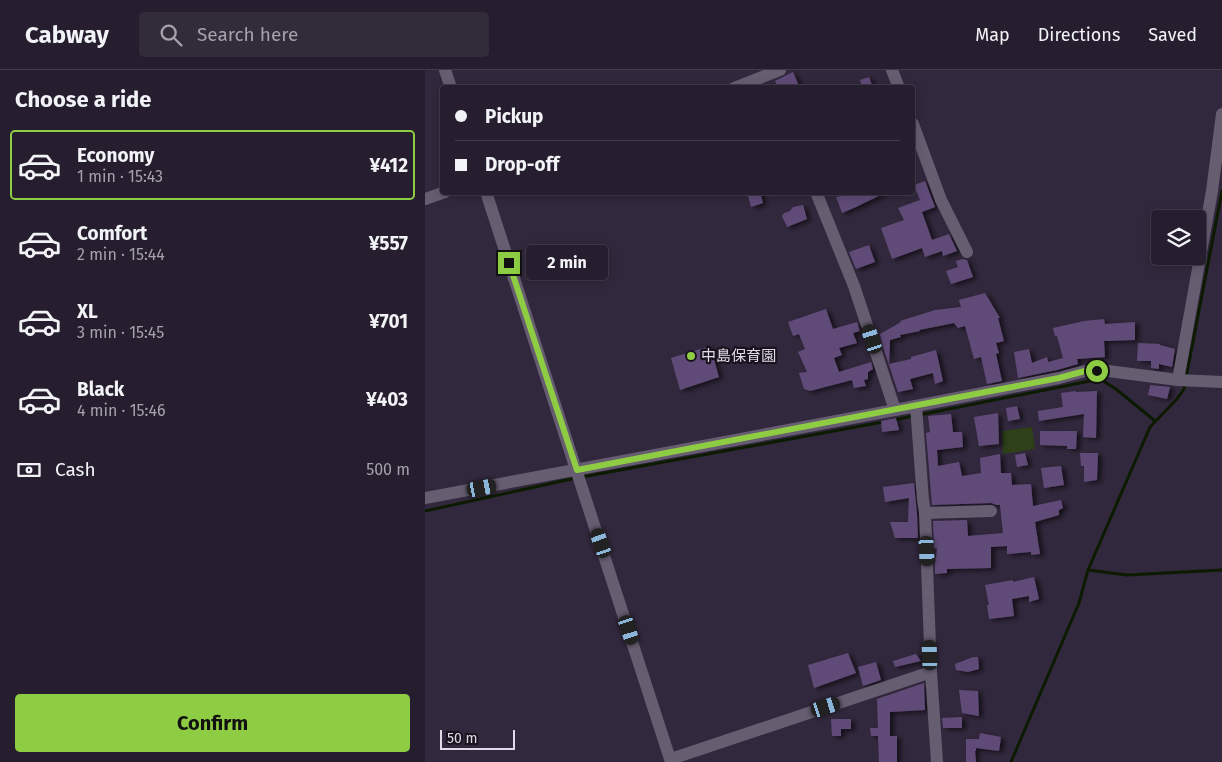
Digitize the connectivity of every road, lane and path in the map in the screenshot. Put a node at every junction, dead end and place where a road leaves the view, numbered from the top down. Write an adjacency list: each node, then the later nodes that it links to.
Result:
1 (445, 70): 4 (street)
2 (892, 70): 7 (street)
3 (773, 72): 5 (street); 6 (street)
4 (450, 85)
5 (741, 85)
6 (773, 85)
7 (898, 85)
8 (1222, 114): 15 (street)
9 (915, 129): 14 (street)
10 (440, 194): 13 (street)
11 (487, 195): 19 (street)
12 (817, 195): 18 (street)
13 (425, 199)
14 (967, 252)
15 (1178, 380): 16 (street); 17 (street)
16 (1222, 382)
17 (915, 406): 18 (street); 22 (street)
18 (895, 410): 19 (street)
19 (577, 470): 20 (street); 24 (street)
20 (425, 498)
21 (991, 511): 22 (street)
22 (925, 514): 23 (street)
23 (931, 672): 24 (street); 25 (street)
24 (671, 760)
25 (937, 762)

